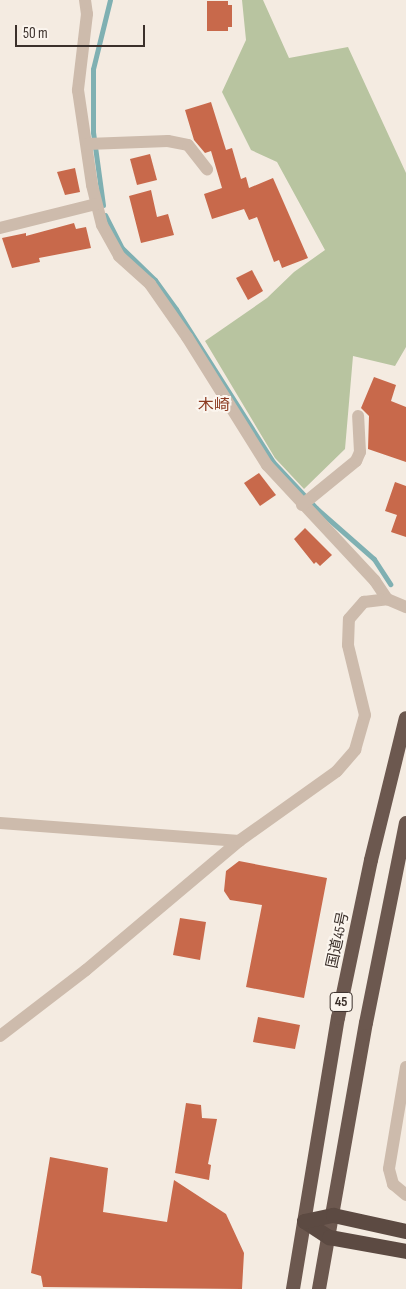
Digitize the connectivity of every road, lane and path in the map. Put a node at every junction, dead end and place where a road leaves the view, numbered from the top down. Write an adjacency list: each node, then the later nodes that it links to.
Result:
1 (85, 0): 2 (street)
2 (87, 144): 3 (street); 4 (street)
3 (207, 169)
4 (96, 204): 5 (street); 7 (street)
5 (0, 228)
6 (358, 416): 7 (street)
7 (302, 505): 8 (street)
8 (387, 599): 9 (street); 13 (street)
9 (406, 606)
10 (406, 718): 18 (highway, 国道45号 / 45)
11 (0, 823): 13 (street)
12 (406, 823): 17 (highway, 45)
13 (239, 840): 14 (street)
14 (0, 1036)
15 (406, 1067): 16 (street)
16 (406, 1195)
17 (333, 1215): 18 (highway); 19 (highway); 20 (highway, 45)
18 (304, 1221): 20 (highway); 22 (highway, 国道45号 / 45)
19 (406, 1231)
20 (329, 1236): 21 (highway); 23 (highway, 45)
21 (406, 1251)
22 (293, 1289)
23 (320, 1289)

